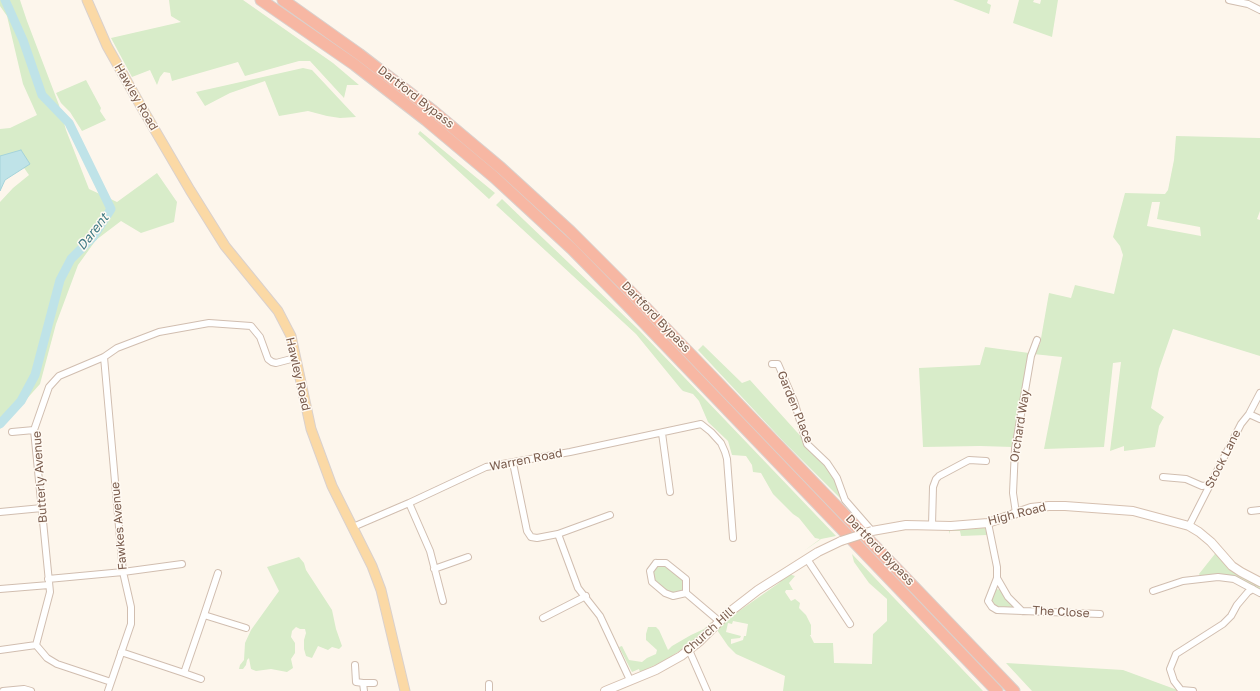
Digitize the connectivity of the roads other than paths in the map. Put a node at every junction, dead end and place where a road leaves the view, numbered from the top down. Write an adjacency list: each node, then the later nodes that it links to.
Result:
1 (87, 0): 8 (main road, Hawley Road)
2 (261, 0): 78 (highway, Dartford Bypass)
3 (283, 0): 79 (highway, Dartford Bypass)
4 (1229, 0): 5 (street)
5 (1260, 10)
6 (1037, 340): 26 (street, Orchard Way)
7 (104, 357): 8 (street, Butterly Avenue); 13 (street, Butterly Avenue); 39 (street, Fawkes Avenue)
8 (296, 358): 30 (main road, Hawley Road)
9 (772, 364): 32 (street, Garden Place)
10 (1260, 393): 11 (street, Stock Lane)
11 (1249, 414): 12 (street); 19 (street, Stock Lane)
12 (1260, 419)
13 (34, 430): 14 (street); 22 (street, Butterly Avenue)
14 (12, 432)
15 (662, 433): 17 (street, Warren Road); 20 (street); 34 (street, Warren Road)
16 (986, 460): 29 (street)
17 (513, 462): 21 (street, Warren Road); 33 (street)
18 (1162, 477): 19 (street)
19 (1210, 485): 31 (street, Stock Lane)
20 (670, 492)
21 (409, 503): 30 (street, Warren Road); 38 (street)
22 (42, 508): 25 (street); 42 (street, Butterly Avenue)
23 (1260, 510): 24 (street)
24 (1250, 511)
25 (0, 512)
26 (1016, 513): 28 (main road, High Road); 31 (main road, High Road)
27 (610, 515): 33 (street)
28 (988, 523): 29 (main road, High Road); 41 (street, The Close)
29 (932, 525): 32 (main road, High Road)
30 (353, 526): 74 (main road, Hawley Road)
31 (1189, 526): 43 (main road, High Road)
32 (872, 531): 36 (main road, High Road, bridge)
33 (558, 534): 49 (street)
34 (734, 538)
35 (468, 557): 38 (street)
36 (807, 559): 55 (main road, Church Hill); 56 (street)
37 (182, 564): 39 (street)
38 (434, 569): 50 (street)
39 (123, 572): 42 (street); 61 (street, Fawkes Avenue)
40 (218, 573): 53 (street)
41 (997, 578): 51 (street, The Close); 51 (street, The Close)
42 (49, 582): 44 (street); 58 (street, Butterly Avenue)
43 (1260, 582)
44 (0, 589)
45 (1253, 589): 46 (street); 47 (street); 80 (street)
46 (1153, 591)
47 (1260, 593)
48 (686, 594): 48 (street); 55 (street)
49 (586, 596): 54 (street); 65 (street)
50 (443, 601)
51 (1022, 611): 52 (street, The Close)
52 (1100, 614)
53 (204, 615): 57 (street); 63 (street)
54 (543, 618)
55 (719, 621): 60 (main road, Church Hill)
56 (850, 624)
57 (246, 628)
58 (36, 645): 59 (street); 66 (street)
59 (0, 650)
60 (689, 650): 65 (main road, Church Hill); 77 (street)
61 (121, 652): 63 (street); 66 (street, Fawkes Avenue)
62 (355, 665): 67 (street)
63 (184, 673): 64 (street)
64 (201, 679)
65 (630, 680): 76 (main road, Church Hill)
66 (110, 682): 72 (street, Fawkes Avenue)
67 (363, 683): 68 (street); 73 (street)
68 (374, 683)
69 (489, 684): 75 (street)
70 (3, 691): 71 (street)
71 (31, 691)
72 (108, 691)
73 (364, 691)
74 (405, 691)
75 (489, 691)
76 (605, 691)
77 (707, 691)
78 (997, 691)
79 (1014, 691)
80 (1193, 691)

